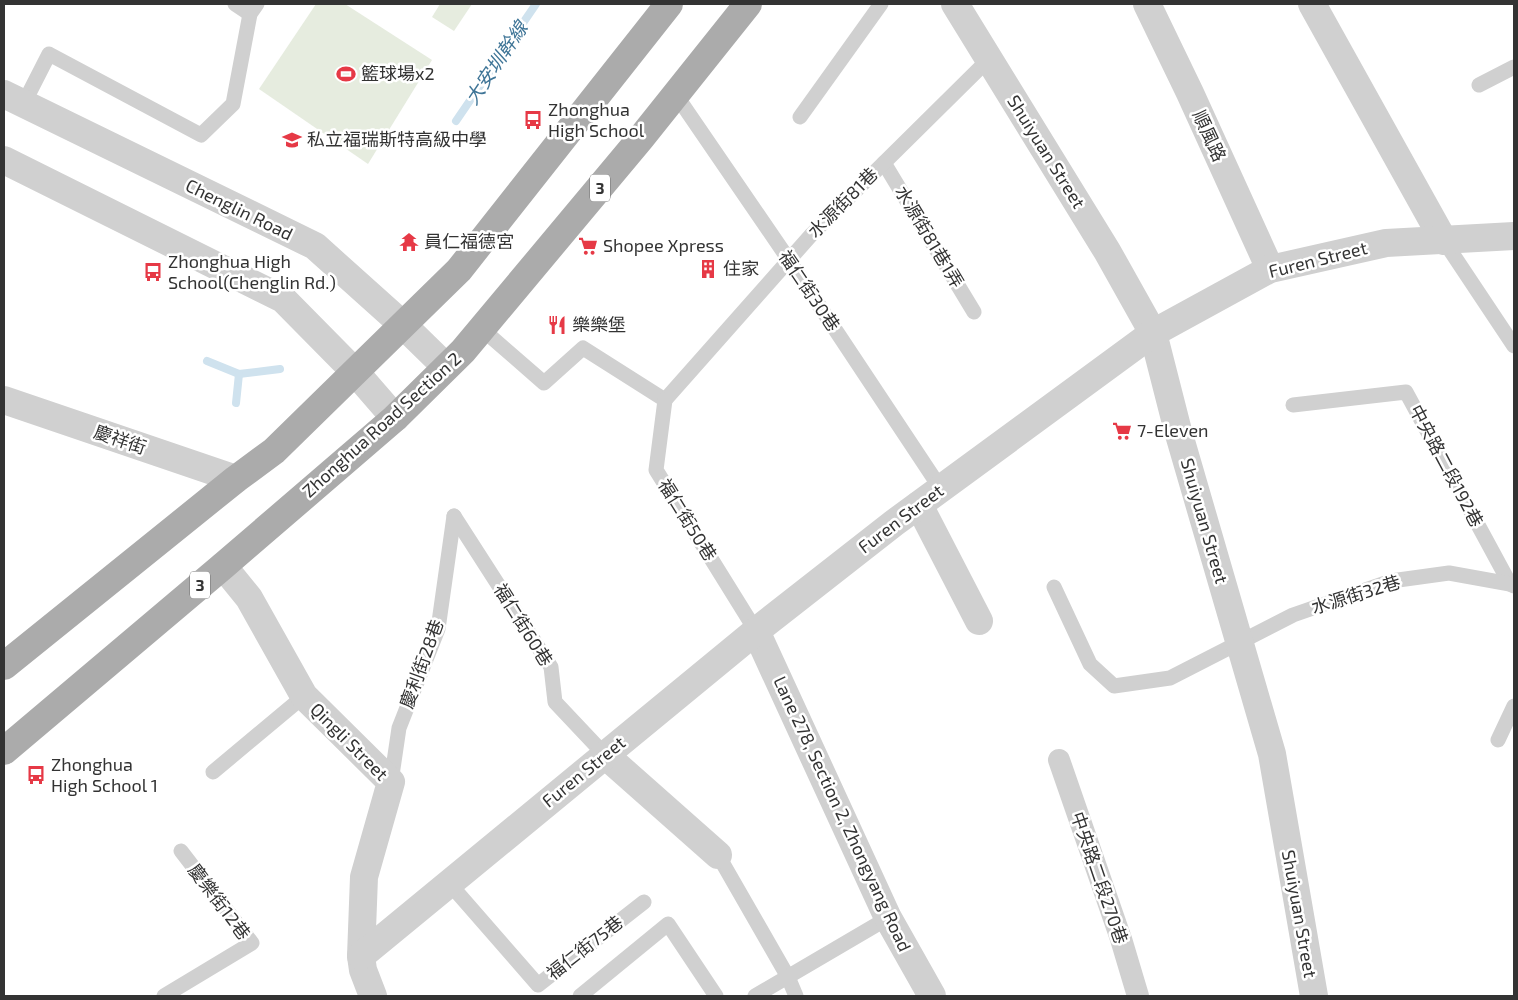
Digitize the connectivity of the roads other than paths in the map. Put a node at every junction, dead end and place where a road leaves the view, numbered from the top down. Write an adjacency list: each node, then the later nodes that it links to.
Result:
1 (235, 4): 8 (lane)
2 (669, 4): 22 (main road)
3 (748, 4): 12 (main road, Zhonghua Road Section 2 / 3)
4 (881, 4): 14 (lane)
5 (955, 4): 9 (street, Shuiyuan Street)
6 (1147, 4): 20 (street, 順風路)
7 (1312, 4): 18 (street)
8 (254, 9): 13 (lane)
9 (989, 59): 16 (lane, 水源街81巷); 24 (street, Shuiyuan Street)
10 (1514, 67): 11 (lane)
11 (1479, 85)
12 (676, 95): 19 (lane, 福仁街30巷); 23 (main road, Zhonghua Road Section 2 / 3)
13 (14, 100): 22 (street, Chenglin Road)
14 (800, 117)
15 (4, 160): 27 (street)
16 (884, 163): 19 (lane, 水源街81巷); 21 (lane, 水源街81巷1弄)
17 (1514, 236): 18 (street, Furen Street)
18 (1444, 241): 20 (street, Furen Street); 25 (lane)
19 (789, 260): 29 (lane, 水源街81巷); 33 (lane, 福仁街30巷)
20 (1270, 269): 24 (street, Furen Street)
21 (974, 312)
22 (404, 325): 26 (street, Chenglin Road); 27 (main road)
23 (482, 329): 26 (main road, Zhonghua Road Section 2 / 3); 29 (lane)
24 (1154, 333): 33 (street, Furen Street); 41 (street, Shuiyuan Street)
25 (1514, 346)
26 (446, 367): 31 (main road, Zhonghua Road Section 2 / 3)
27 (356, 373): 31 (street); 32 (main road)
28 (4, 400): 32 (street, 慶祥街)
29 (665, 400): 40 (lane, 福仁街50巷)
30 (1293, 405): 37 (lane, 中央路二段192巷)
31 (395, 418): 36 (main road, Zhonghua Road Section 2 / 3)
32 (236, 480): 42 (main road)
33 (941, 489): 34 (street, Furen Street)
34 (919, 505): 39 (street); 40 (street, Furen Street)
35 (454, 516): 47 (lane, 福仁街60巷); 50 (lane, 慶利街28巷)
36 (224, 566): 43 (street, Qingli Street); 46 (main road, Zhonghua Road Section 2 / 3)
37 (1512, 585): 41 (lane, 水源街32巷)
38 (1054, 587): 41 (lane, 水源街32巷)
39 (979, 621)
40 (756, 631): 47 (street, Furen Street); 55 (street, Lane 278, Section 2, Zhongyang Road)
41 (1240, 644): 66 (street, Shuiyuan Street)
42 (4, 666)
43 (304, 696): 49 (lane); 50 (street, Qingli Street)
44 (1514, 706): 45 (lane)
45 (1498, 740)
46 (4, 751)
47 (605, 754): 52 (street); 53 (street, Furen Street)
48 (1059, 760): 65 (street, 中央路二段270巷)
49 (213, 772)
50 (391, 782): 56 (street, Qingli Street)
51 (181, 851): 58 (lane, 慶樂街12巷)
52 (718, 855): 57 (lane)
53 (449, 883): 54 (lane, 福仁街75巷); 56 (street, Furen Street)
54 (644, 902)
55 (888, 918): 57 (lane); 64 (street, Lane 278, Section 2, Zhongyang Road)
56 (361, 956): 59 (street, Qingli Street)
57 (788, 977): 62 (lane); 63 (lane)
58 (164, 996)
59 (373, 996)
60 (580, 996): 61 (lane)
61 (716, 996)
62 (755, 996)
63 (796, 996)
64 (932, 996)
65 (1138, 996)
66 (1314, 996)

